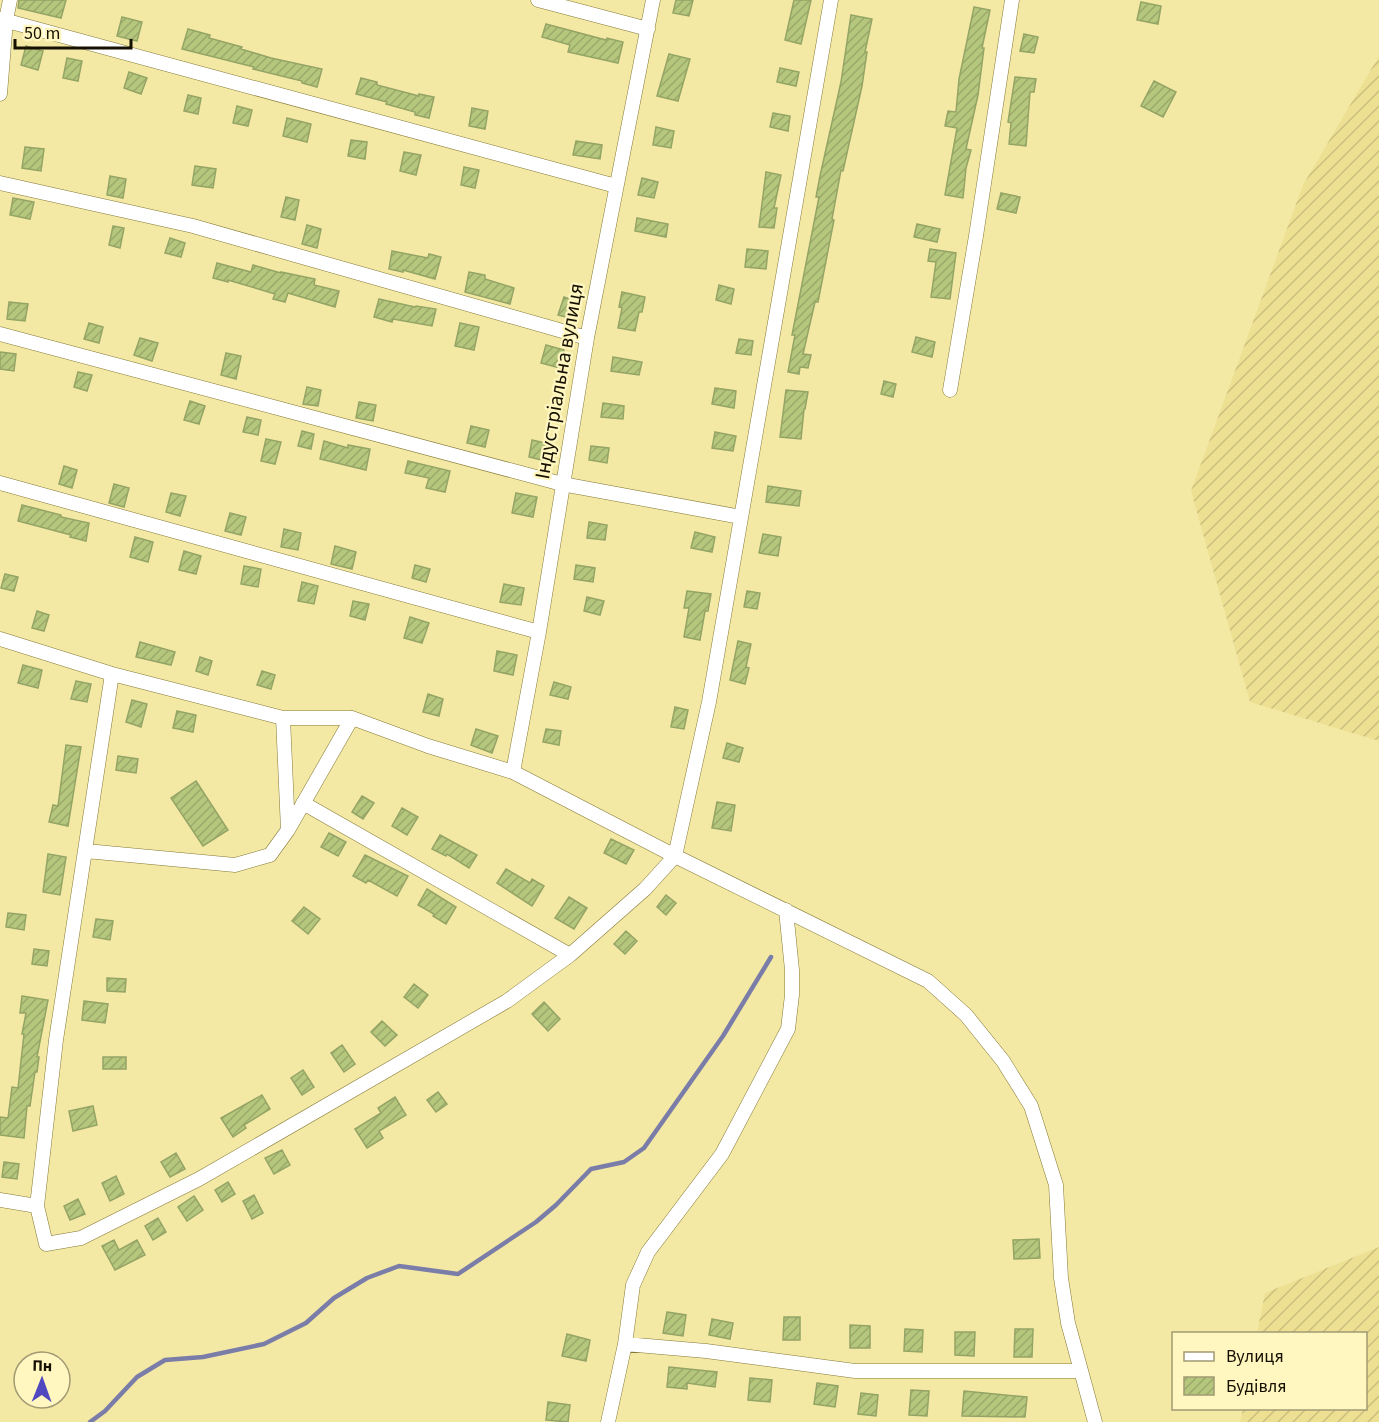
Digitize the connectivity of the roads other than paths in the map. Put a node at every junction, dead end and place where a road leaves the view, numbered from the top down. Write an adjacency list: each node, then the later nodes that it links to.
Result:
1 (10, 0): 6 (street)
2 (538, 0): 7 (street)
3 (653, 0): 7 (street, Індустріальна вулиця)
4 (831, 0): 16 (street)
5 (1012, 0): 13 (street)
6 (3, 20): 8 (street); 10 (street)
7 (648, 29): 10 (street, Індустріальна вулиця)
8 (0, 94)
9 (0, 183): 12 (street)
10 (616, 186): 12 (street, Індустріальна вулиця)
11 (0, 333): 15 (street)
12 (587, 338): 15 (street, Індустріальна вулиця)
13 (950, 390)
14 (0, 483): 17 (street)
15 (562, 483): 16 (street); 17 (street, Індустріальна вулиця)
16 (741, 517): 26 (street)
17 (538, 632): 22 (street, Індустріальна вулиця)
18 (0, 639): 19 (street)
19 (112, 674): 20 (street); 25 (street)
20 (283, 718): 21 (street); 24 (street)
21 (352, 718): 22 (street); 23 (street)
22 (513, 771): 26 (street)
23 (303, 803): 24 (street); 28 (street)
24 (288, 830): 25 (street)
25 (86, 851): 30 (street)
26 (675, 856): 27 (street); 28 (street)
27 (786, 910): 31 (street); 32 (street)
28 (570, 955): 30 (street)
29 (0, 1200): 30 (street)
30 (37, 1206)
31 (626, 1344): 32 (street); 33 (street)
32 (1081, 1371): 34 (street)
33 (608, 1422)
34 (1095, 1422)

